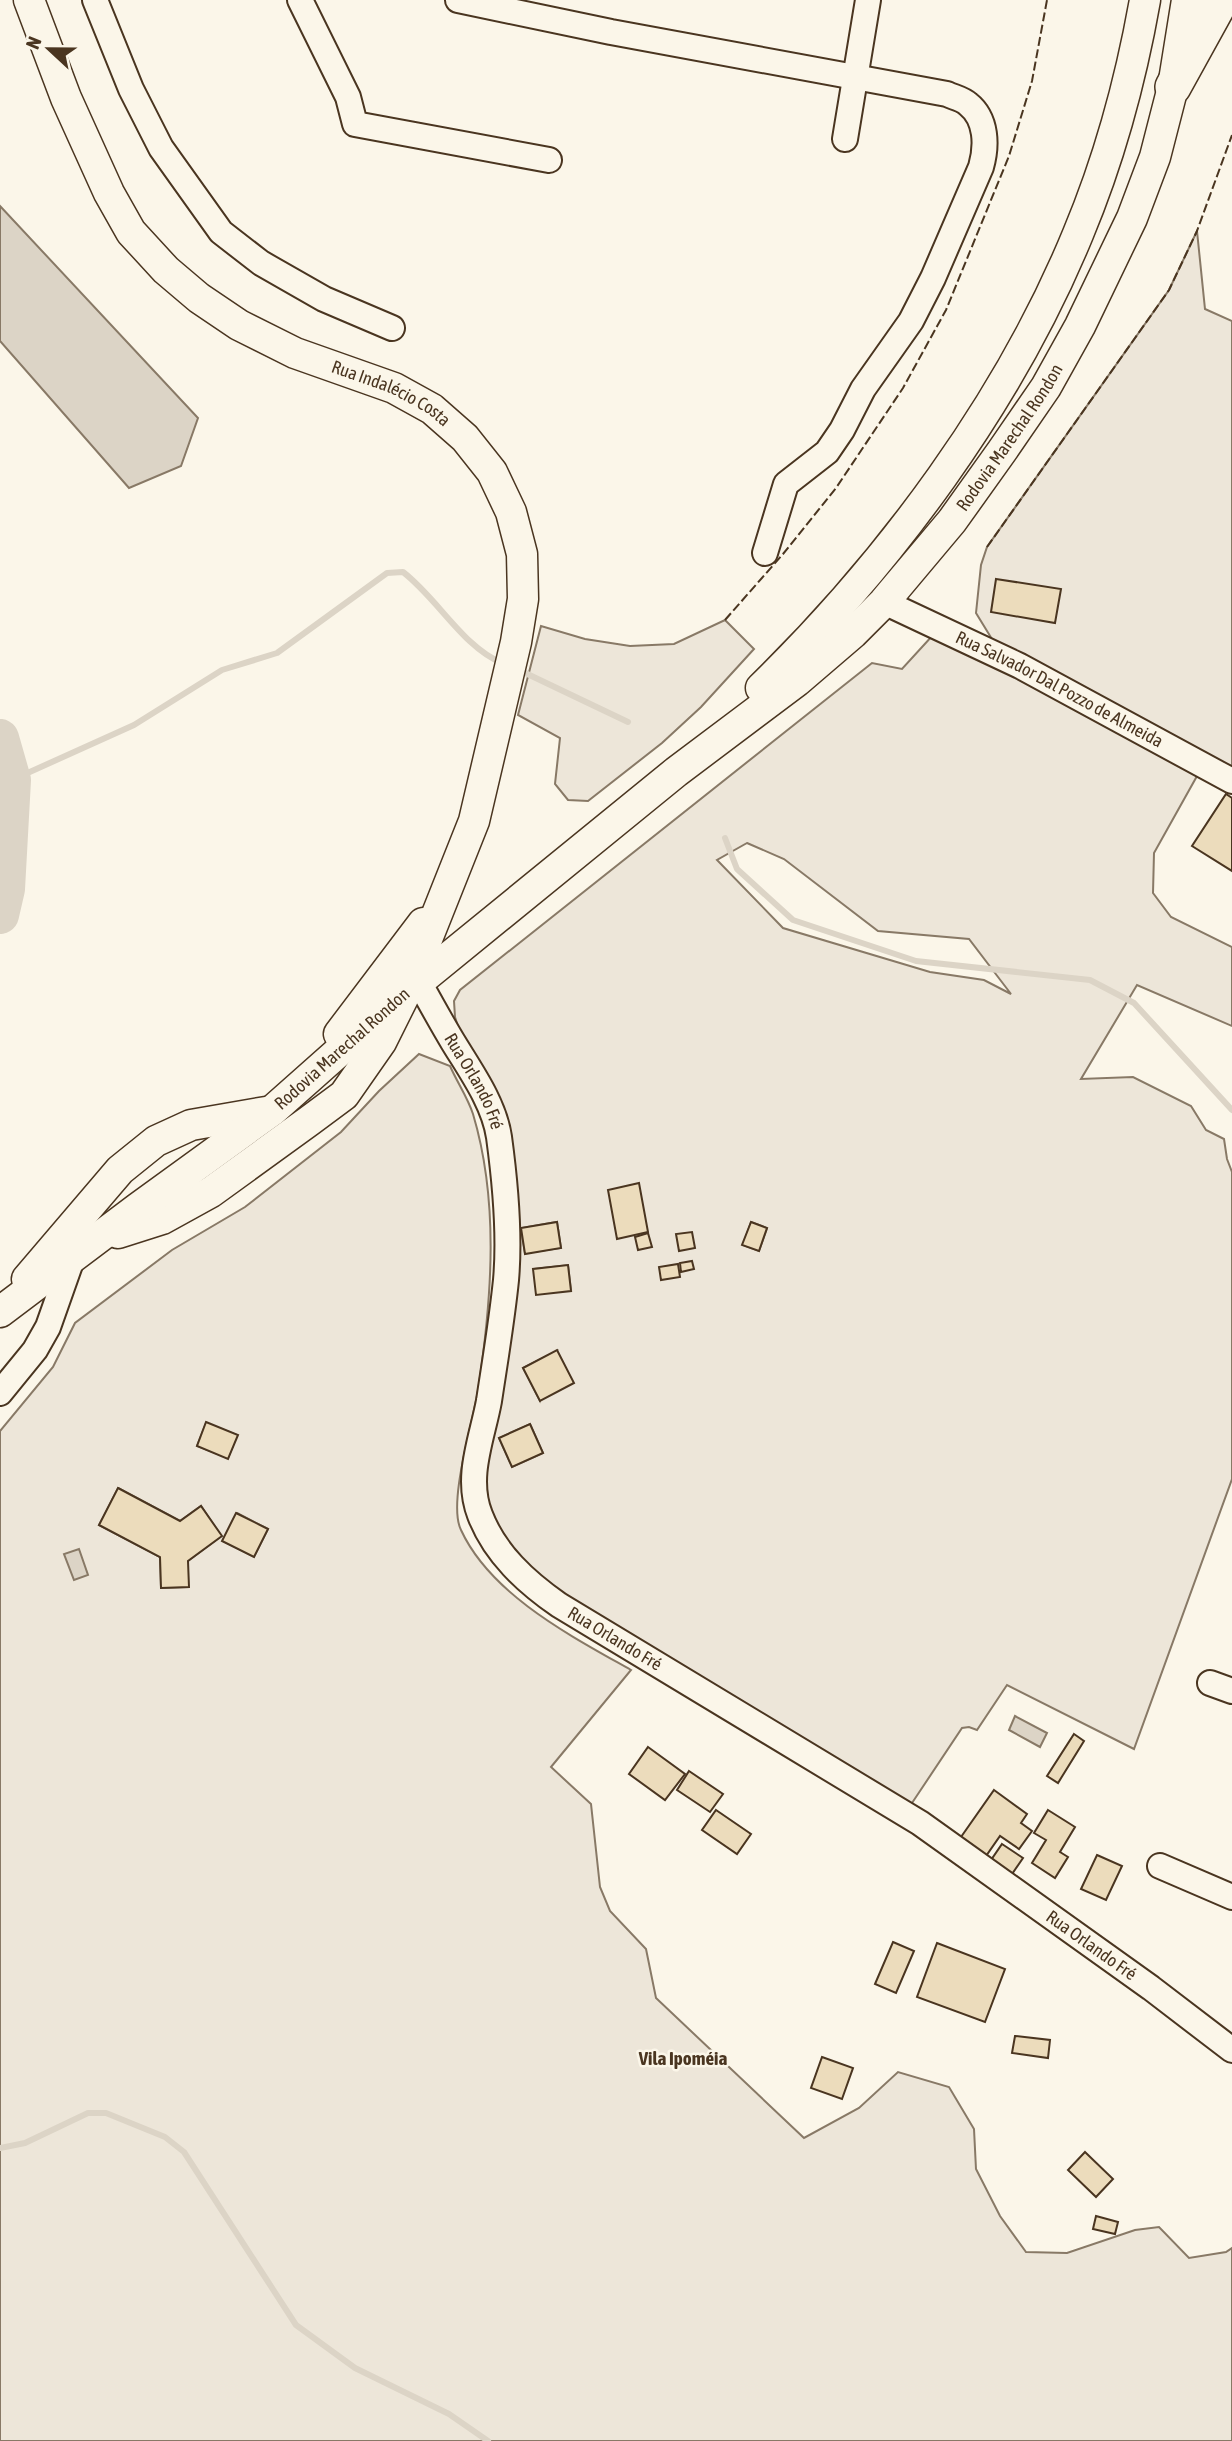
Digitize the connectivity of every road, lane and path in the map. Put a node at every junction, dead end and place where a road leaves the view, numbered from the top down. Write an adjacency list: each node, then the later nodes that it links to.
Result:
1 (29, 0): 18 (main road, Rua Indalécio Costa)
2 (95, 0): 13 (street)
3 (300, 0): 12 (street)
4 (458, 0): 9 (street)
5 (868, 0): 9 (street)
6 (1145, 0): 16 (main road, Rodovia Marechal Rondon)
7 (1187, 0): 10 (main road, Rodovia Marechal Rondon)
8 (1221, 0): 10 (highway)
9 (854, 77): 11 (street); 14 (street)
10 (1173, 87): 15 (main road, Rodovia Marechal Rondon)
11 (845, 139)
12 (549, 160)
13 (392, 328)
14 (765, 553)
15 (884, 602): 16 (main road, Rodovia Marechal Rondon); 17 (street, Rua Salvador Dal Pozzo de Almeida)
16 (676, 772): 19 (main road, Rodovia Marechal Rondon)
17 (1232, 781)
18 (448, 889): 19 (main road, Rua Indalécio Costa); 20 (main road, Rua Indalécio Costa)
19 (413, 987): 20 (main road, Rodovia Marechal Rondon); 23 (main road, Rua Indalécio Costa); 29 (street, Rua Orlando Fré)
20 (302, 1086): 21 (main road, Rodovia Marechal Rondon)
21 (273, 1110): 22 (main road); 23 (main road, Rodovia Marechal Rondon)
22 (120, 1170): 23 (main road); 25 (main road)
23 (150, 1213): 24 (main road, Rodovia Marechal Rondon)
24 (72, 1259): 25 (main road, Rodovia Marechal Rondon); 26 (street)
25 (0, 1312)
26 (0, 1394)
27 (1160, 1866): 28 (street)
28 (1232, 1897)
29 (1232, 2050)

